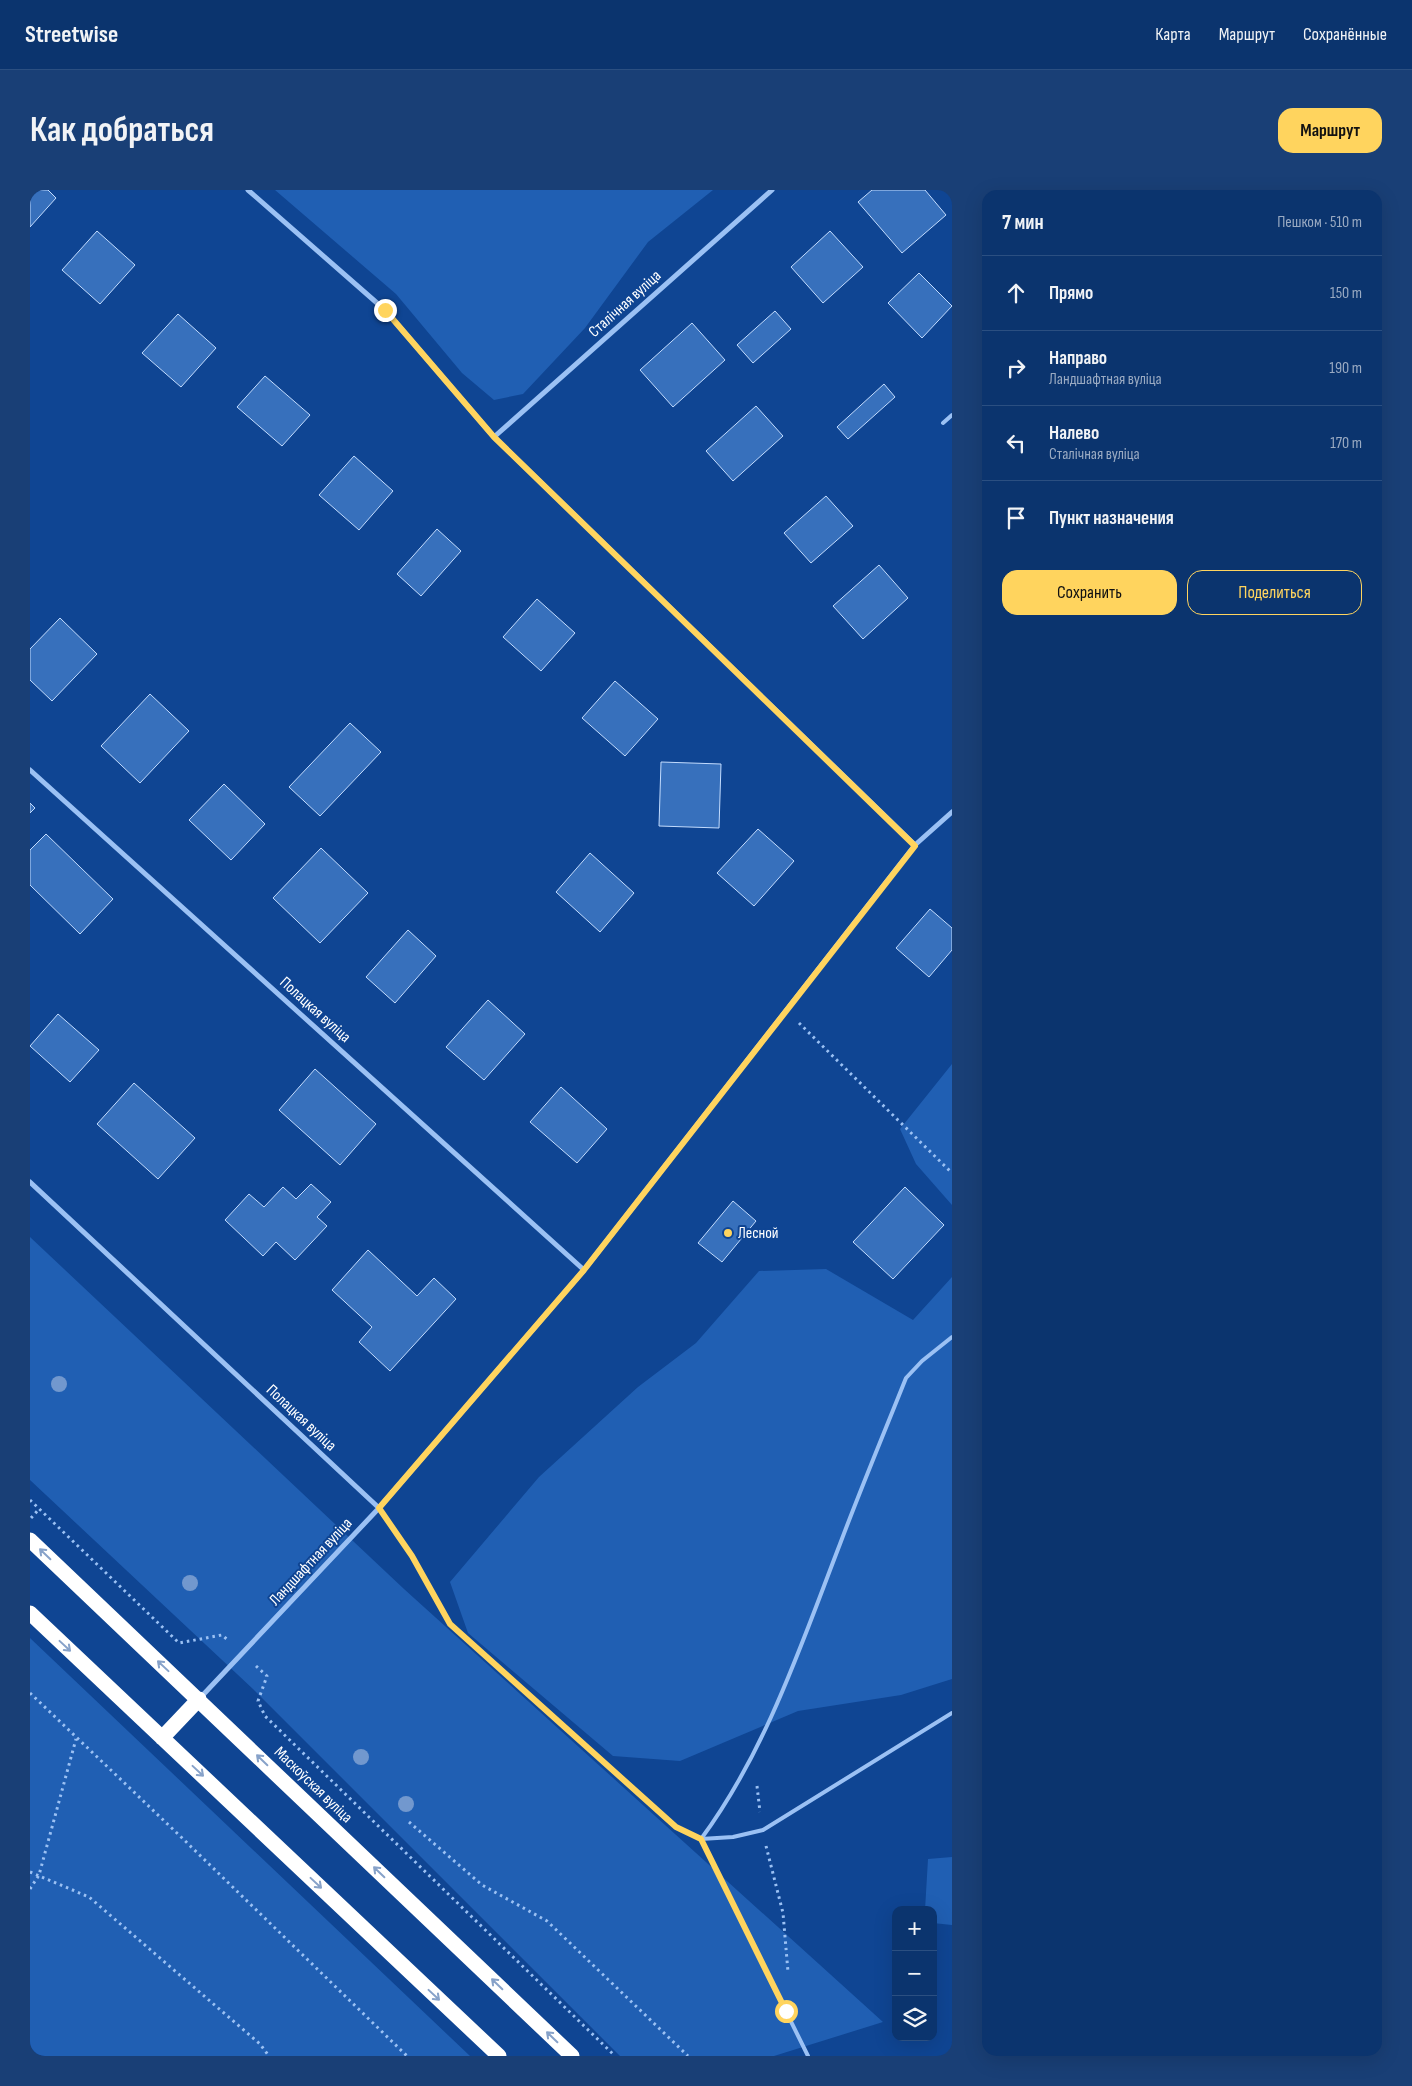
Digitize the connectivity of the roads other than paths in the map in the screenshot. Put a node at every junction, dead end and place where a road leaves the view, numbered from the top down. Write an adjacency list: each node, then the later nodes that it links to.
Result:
1 (248, 190): 5 (street)
2 (772, 190): 5 (street, Сталічная вуліца)
3 (952, 415): 4 (lane)
4 (943, 423)
5 (494, 437): 8 (street)
6 (30, 770): 10 (street, Полацкая вуліца)
7 (952, 812): 8 (street, Ландшафтная вуліца)
8 (915, 846): 10 (street, Ландшафтная вуліца)
9 (30, 1182): 12 (street, Полацкая вуліца)
10 (584, 1270): 12 (street, Ландшафтная вуліца)
11 (952, 1337): 18 (lane)
12 (379, 1508): 15 (street, Ландшафтная вуліца); 18 (lane)
13 (30, 1540): 15 (highway, Маскоўская вуліца, one-way to 13)
14 (30, 1613): 17 (highway, one-way to 17)
15 (199, 1700): 17 (highway); 20 (highway, Маскоўская вуліца, one-way to 15)
16 (952, 1713): 18 (lane)
17 (162, 1738): 19 (highway, one-way to 19)
18 (701, 1839): 21 (lane)
19 (499, 2056)
20 (572, 2056)
21 (808, 2056)

